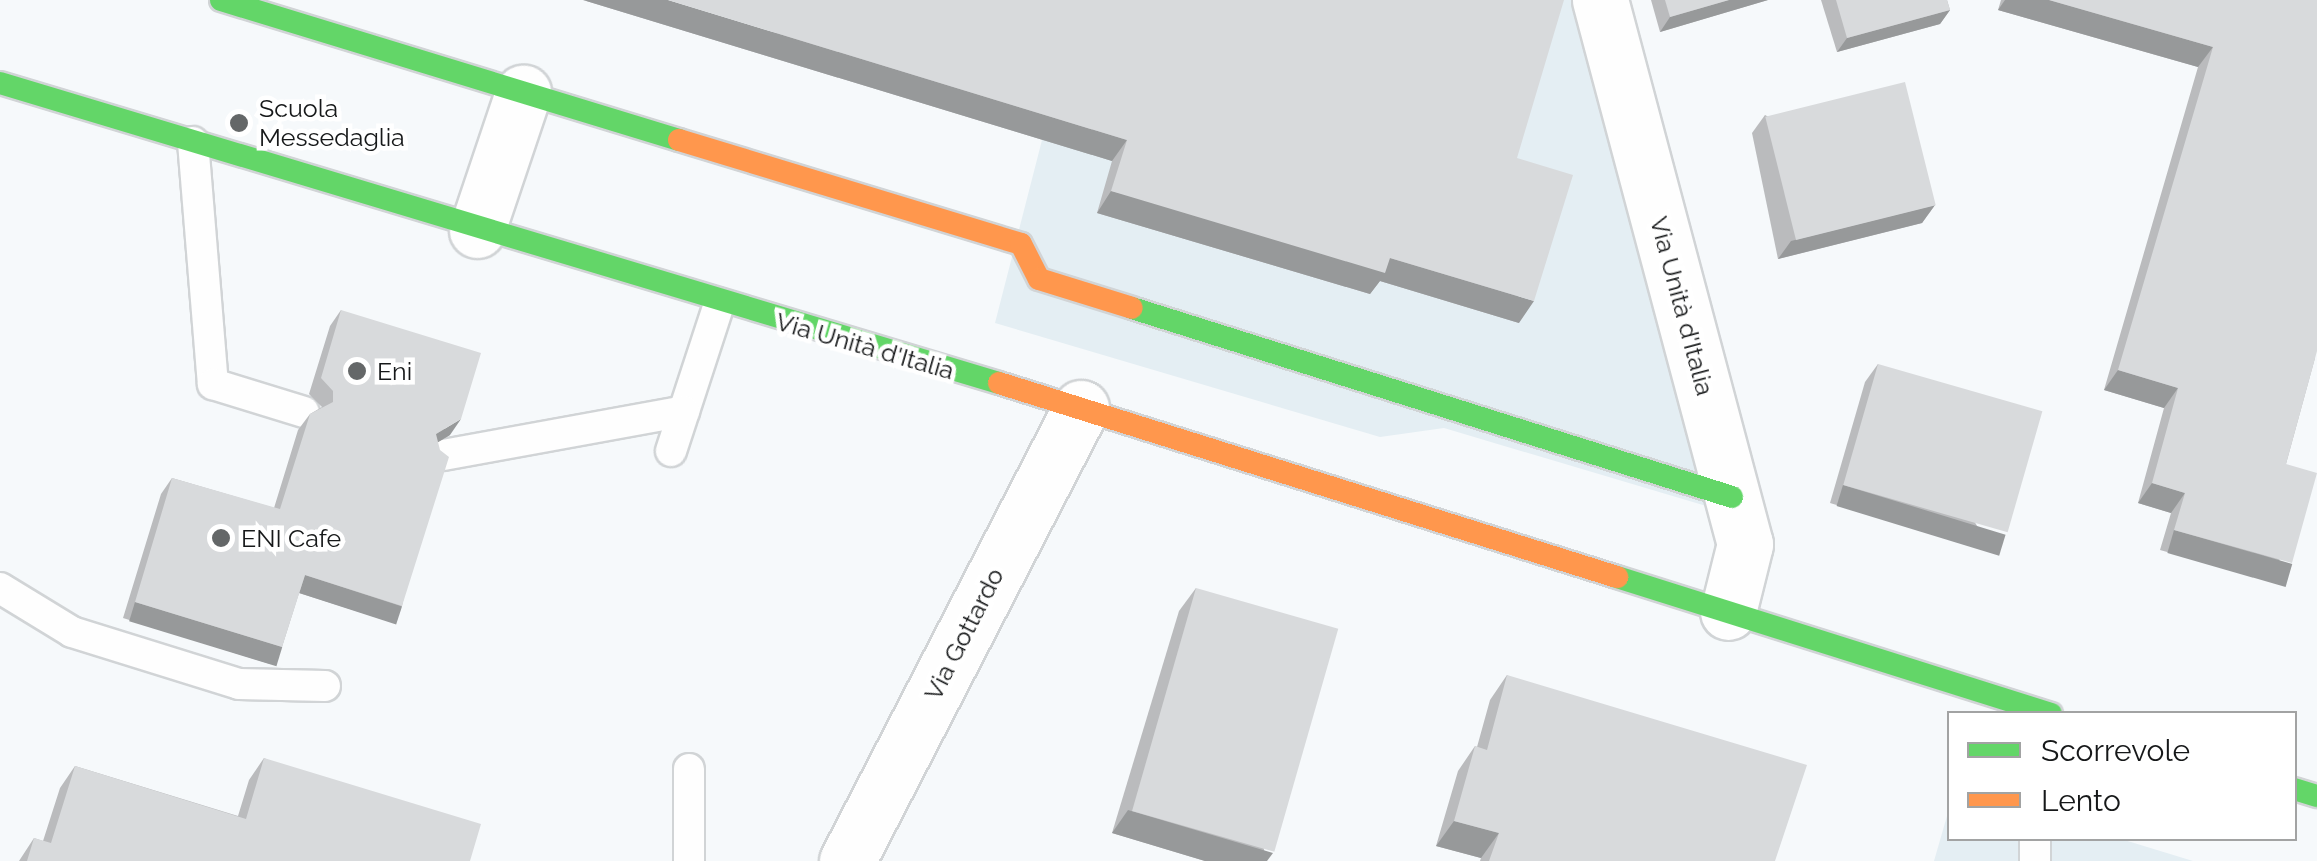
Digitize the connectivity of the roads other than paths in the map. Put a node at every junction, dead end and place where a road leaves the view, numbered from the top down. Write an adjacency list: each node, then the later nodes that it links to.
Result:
1 (221, 0): 4 (main road)
2 (1600, 0): 13 (street, Via Unità d'Italia)
3 (0, 83): 5 (main road, Via Unità d'Italia)
4 (524, 93): 6 (street); 13 (main road)
5 (193, 142): 6 (main road, Via Unità d'Italia); 10 (lane)
6 (477, 230): 7 (main road, Via Unità d'Italia)
7 (719, 304): 8 (main road, Via Unità d'Italia); 9 (lane)
8 (1081, 408): 15 (main road, Via Unità d'Italia); 20 (street, Via Gottardo)
9 (684, 410): 11 (lane); 12 (lane)
10 (304, 412)
11 (672, 451)
12 (443, 454)
13 (1732, 497): 15 (street, Via Unità d'Italia)
14 (0, 588): 16 (lane)
15 (1728, 612): 17 (main road, Via Unità d'Italia)
16 (326, 686)
17 (2041, 711)
18 (688, 769): 19 (lane)
19 (688, 861)
20 (847, 861)

